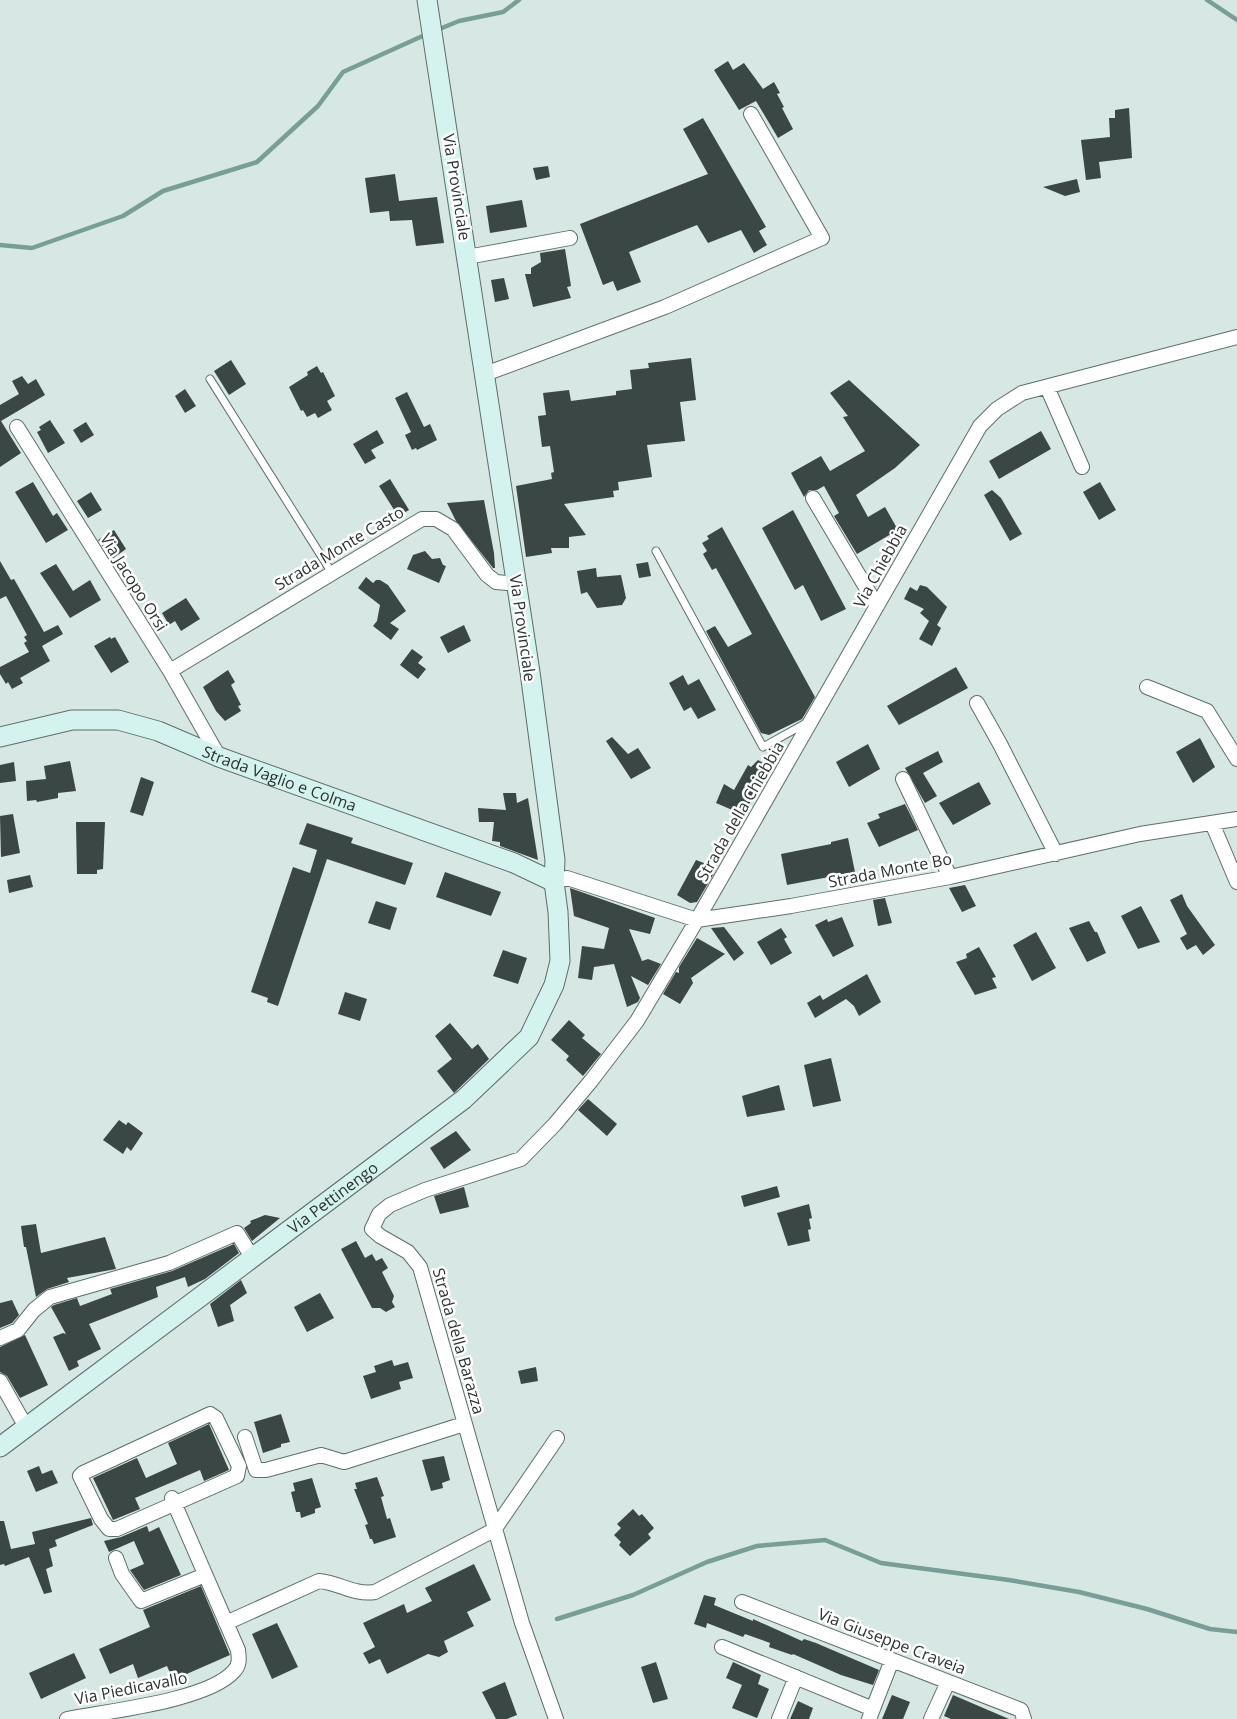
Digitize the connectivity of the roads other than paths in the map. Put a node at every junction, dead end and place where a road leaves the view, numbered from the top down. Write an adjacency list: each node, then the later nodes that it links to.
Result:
1 (427, 0): 4 (main road, Via Provinciale)
2 (751, 114): 6 (street)
3 (570, 238): 4 (street)
4 (467, 256): 6 (main road, Via Provinciale)
5 (1237, 337): 8 (street, Via Chiebbia)
6 (485, 374): 14 (main road, Via Provinciale)
7 (210, 379): 13 (lane)
8 (1047, 387): 10 (street); 15 (street, Via Chiebbia)
9 (17, 426): 16 (street, Via Jacopo Orsi)
10 (1082, 467)
11 (813, 498): 15 (street)
12 (656, 551): 19 (lane)
13 (332, 573): 14 (street, Strada Monte Casto); 16 (street, Strada Monte Casto)
14 (517, 584): 28 (main road, Via Provinciale)
15 (877, 606): 19 (street, Via Chiebbia)
16 (170, 671): 21 (street, Via Jacopo Orsi)
17 (1148, 688): 22 (street)
18 (977, 703): 26 (street)
19 (813, 719): 30 (street, Strada della Chiebbia)
20 (0, 737): 21 (main road, Strada Vaglio e Colma)
21 (220, 757): 28 (main road, Strada Vaglio e Colma)
22 (1237, 759)
23 (903, 779): 27 (street)
24 (1237, 818): 25 (street, Strada Monte Bo)
25 (1212, 823): 26 (street, Strada Monte Bo); 29 (street)
26 (1056, 854): 27 (street, Strada Monte Bo)
27 (950, 876): 30 (street, Strada Monte Bo)
28 (554, 882): 30 (street, Strada Monte Bo); 31 (main road, Via Pettinengo)
29 (1237, 882)
30 (697, 920): 34 (street, Strada della Barazza)
31 (252, 1257): 32 (street); 35 (main road, Via Pettinengo)
32 (0, 1338)
33 (0, 1381): 35 (street)
34 (464, 1424): 36 (street); 40 (street, Strada della Barazza)
35 (26, 1427): 38 (main road, Via Pettinengo)
36 (244, 1436)
37 (557, 1438): 40 (street)
38 (0, 1447)
39 (173, 1501): 39 (street); 42 (street)
40 (494, 1530): 44 (street); 52 (street, Strada della Barazza)
41 (116, 1558): 42 (street)
42 (205, 1575): 44 (street)
43 (742, 1602): 46 (street, Via Giuseppe Craveia)
44 (226, 1623): 51 (street, Via Piedicavallo)
45 (722, 1647): 47 (street)
46 (892, 1660): 48 (street, Via Giuseppe Craveia); 49 (street)
47 (796, 1677): 49 (street); 53 (street)
48 (948, 1682): 50 (street, Via Giuseppe Craveia); 54 (street)
49 (871, 1714)
50 (1020, 1716)
51 (67, 1719)
52 (556, 1719)
53 (779, 1719)
54 (931, 1719)

